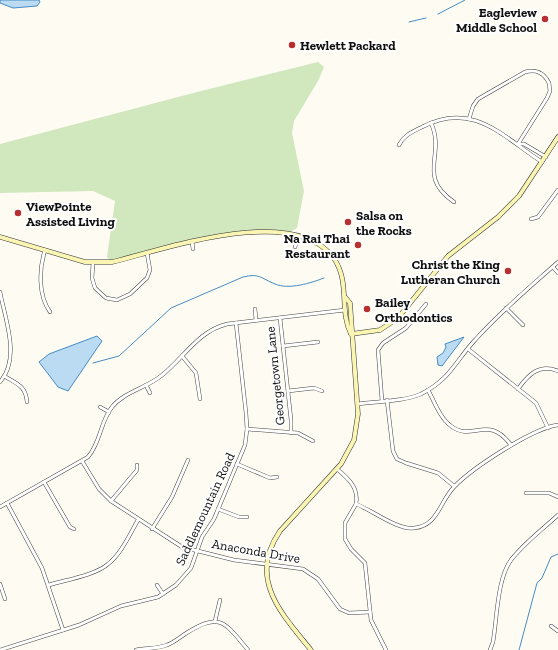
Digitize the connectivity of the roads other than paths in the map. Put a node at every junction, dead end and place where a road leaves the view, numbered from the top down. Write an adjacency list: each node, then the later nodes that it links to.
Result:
1 (469, 119): 2 (street); 4 (street); 4 (street)
2 (431, 122): 5 (street); 9 (street)
3 (558, 138): 6 (main road)
4 (518, 144): 6 (street); 7 (street)
5 (399, 145)
6 (546, 157): 7 (main road)
7 (542, 162): 35 (main road)
8 (558, 190): 10 (street)
9 (454, 202)
10 (531, 219)
11 (242, 232): 12 (main road); 14 (street); 15 (main road)
12 (298, 234): 16 (street); 25 (main road)
13 (0, 237): 18 (main road)
14 (242, 238)
15 (192, 242): 17 (street); 19 (main road)
16 (295, 248)
17 (193, 249)
18 (45, 250): 21 (main road); 30 (street)
19 (147, 253): 21 (main road); 21 (street)
20 (558, 262): 22 (street)
21 (93, 263)
22 (553, 267): 23 (street); 27 (street)
23 (558, 273)
24 (0, 292): 41 (street)
25 (345, 297): 29 (main road); 35 (main road)
26 (426, 304): 51 (street)
27 (506, 308): 34 (street); 38 (street)
28 (255, 309): 32 (street)
29 (345, 310): 31 (street); 35 (main road)
30 (50, 312)
31 (280, 318): 32 (street); 37 (street, Georgetown Lane)
32 (256, 320): 33 (street)
33 (236, 323): 39 (street); 58 (street, Saddlemountain Road)
34 (523, 325)
35 (351, 334): 53 (main road)
36 (318, 342): 37 (street)
37 (283, 346): 46 (street, Georgetown Lane)
38 (468, 349): 44 (street); 45 (street)
39 (182, 356): 43 (street); 49 (street)
40 (558, 371): 44 (street)
41 (4, 376): 42 (street); 52 (street)
42 (0, 382)
43 (146, 385): 48 (street); 55 (street)
44 (518, 389): 57 (street)
45 (428, 390): 50 (street); 61 (street)
46 (288, 391): 47 (street); 59 (street, Georgetown Lane)
47 (322, 391)
48 (150, 393)
49 (200, 399)
50 (387, 400): 51 (street); 69 (street)
51 (382, 401): 53 (street)
52 (27, 402)
53 (358, 404): 66 (main road)
54 (100, 406): 55 (street)
55 (109, 412): 63 (street)
56 (558, 425): 57 (street)
57 (548, 428): 61 (street)
58 (247, 429): 59 (street); 64 (street, Saddlemountain Road)
59 (290, 433): 60 (street)
60 (313, 441)
61 (511, 445): 69 (street)
62 (188, 460): 80 (street)
63 (82, 461): 68 (street); 72 (street, Anaconda Drive)
64 (237, 464): 67 (street); 76 (street, Saddlemountain Road)
65 (136, 465): 72 (street)
66 (337, 469): 74 (street); 83 (main road)
67 (277, 477)
68 (44, 482): 73 (street); 81 (street)
69 (454, 486): 74 (street)
70 (526, 493): 71 (street)
71 (558, 497)
72 (111, 501): 79 (street, Anaconda Drive)
73 (7, 503): 75 (street); 86 (street)
74 (356, 504): 90 (street)
75 (0, 507)
76 (218, 509): 78 (street); 82 (street, Saddlemountain Road)
77 (558, 515): 100 (street)
78 (247, 517)
79 (138, 520): 80 (street, Anaconda Drive); 86 (street)
80 (152, 528): 82 (street, Anaconda Drive)
81 (74, 529)
82 (198, 551): 83 (street, Anaconda Drive); 87 (street, Saddlemountain Road)
83 (267, 564): 90 (street, Anaconda Drive); 98 (main road)
84 (0, 584): 88 (street)
85 (157, 584): 87 (street)
86 (49, 585): 93 (street)
87 (163, 594): 93 (street, Saddlemountain Road)
88 (5, 599)
89 (220, 600): 91 (street)
90 (370, 612): 99 (street)
91 (215, 621): 96 (street); 97 (street)
92 (551, 626): 94 (street)
93 (63, 630): 95 (street, Saddlemountain Road)
94 (558, 631)
95 (0, 650)
96 (136, 650)
97 (248, 650)
98 (311, 650)
99 (386, 650)
100 (490, 650)

